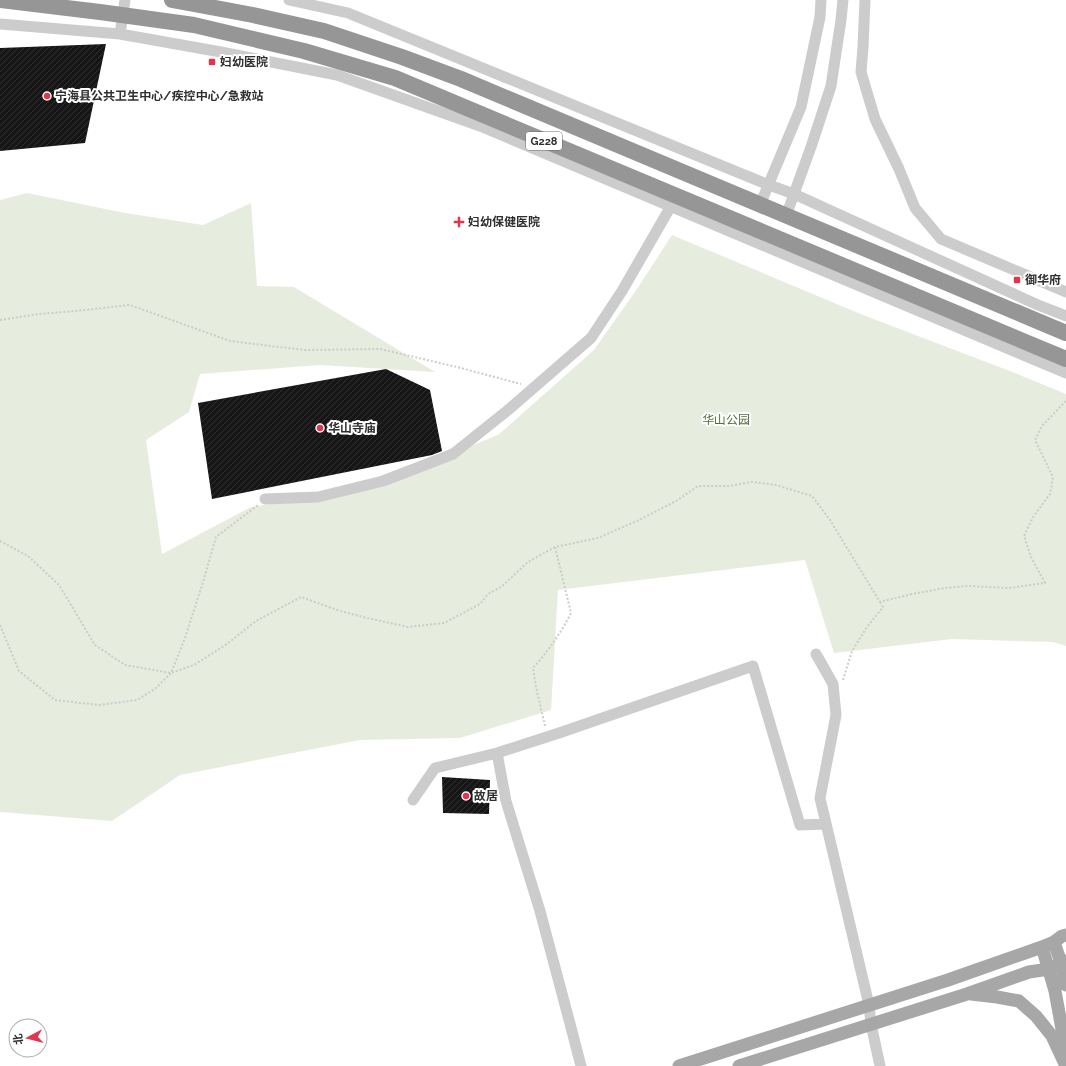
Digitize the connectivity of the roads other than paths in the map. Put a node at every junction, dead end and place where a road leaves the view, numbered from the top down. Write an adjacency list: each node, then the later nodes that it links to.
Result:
1 (0, 0): 7 (highway, G228)
2 (172, 0): 12 (highway, G228)
3 (289, 0): 10 (street)
4 (821, 0): 10 (street)
5 (843, 0): 11 (street)
6 (864, 0): 15 (street)
7 (124, 8): 9 (street); 18 (highway, G228)
8 (0, 24): 9 (street)
9 (120, 34): 13 (street)
10 (769, 185): 11 (street); 12 (street)
11 (794, 194): 14 (street); 16 (street)
12 (760, 205): 14 (highway, G228)
13 (670, 206): 19 (street); 20 (street)
14 (786, 216): 17 (highway, G228)
15 (1066, 292)
16 (1066, 316)
17 (1066, 333)
18 (1066, 358)
19 (1066, 373)
20 (265, 499)
21 (816, 654): 24 (street)
22 (497, 753): 23 (street); 24 (street); 34 (street)
23 (413, 800)
24 (826, 824): 31 (street)
25 (1066, 935): 26 (main road)
26 (1048, 944): 27 (main road); 28 (main road); 31 (main road)
27 (1064, 962): 28 (main road); 29 (main road)
28 (1049, 968): 30 (main road); 33 (main road)
29 (1066, 985)
30 (967, 994): 32 (main road); 38 (main road)
31 (869, 1005): 32 (street); 35 (main road)
32 (871, 1024): 36 (main road); 37 (street)
33 (1066, 1051)
34 (581, 1066)
35 (679, 1066)
36 (739, 1066)
37 (880, 1066)
38 (1066, 1066)

